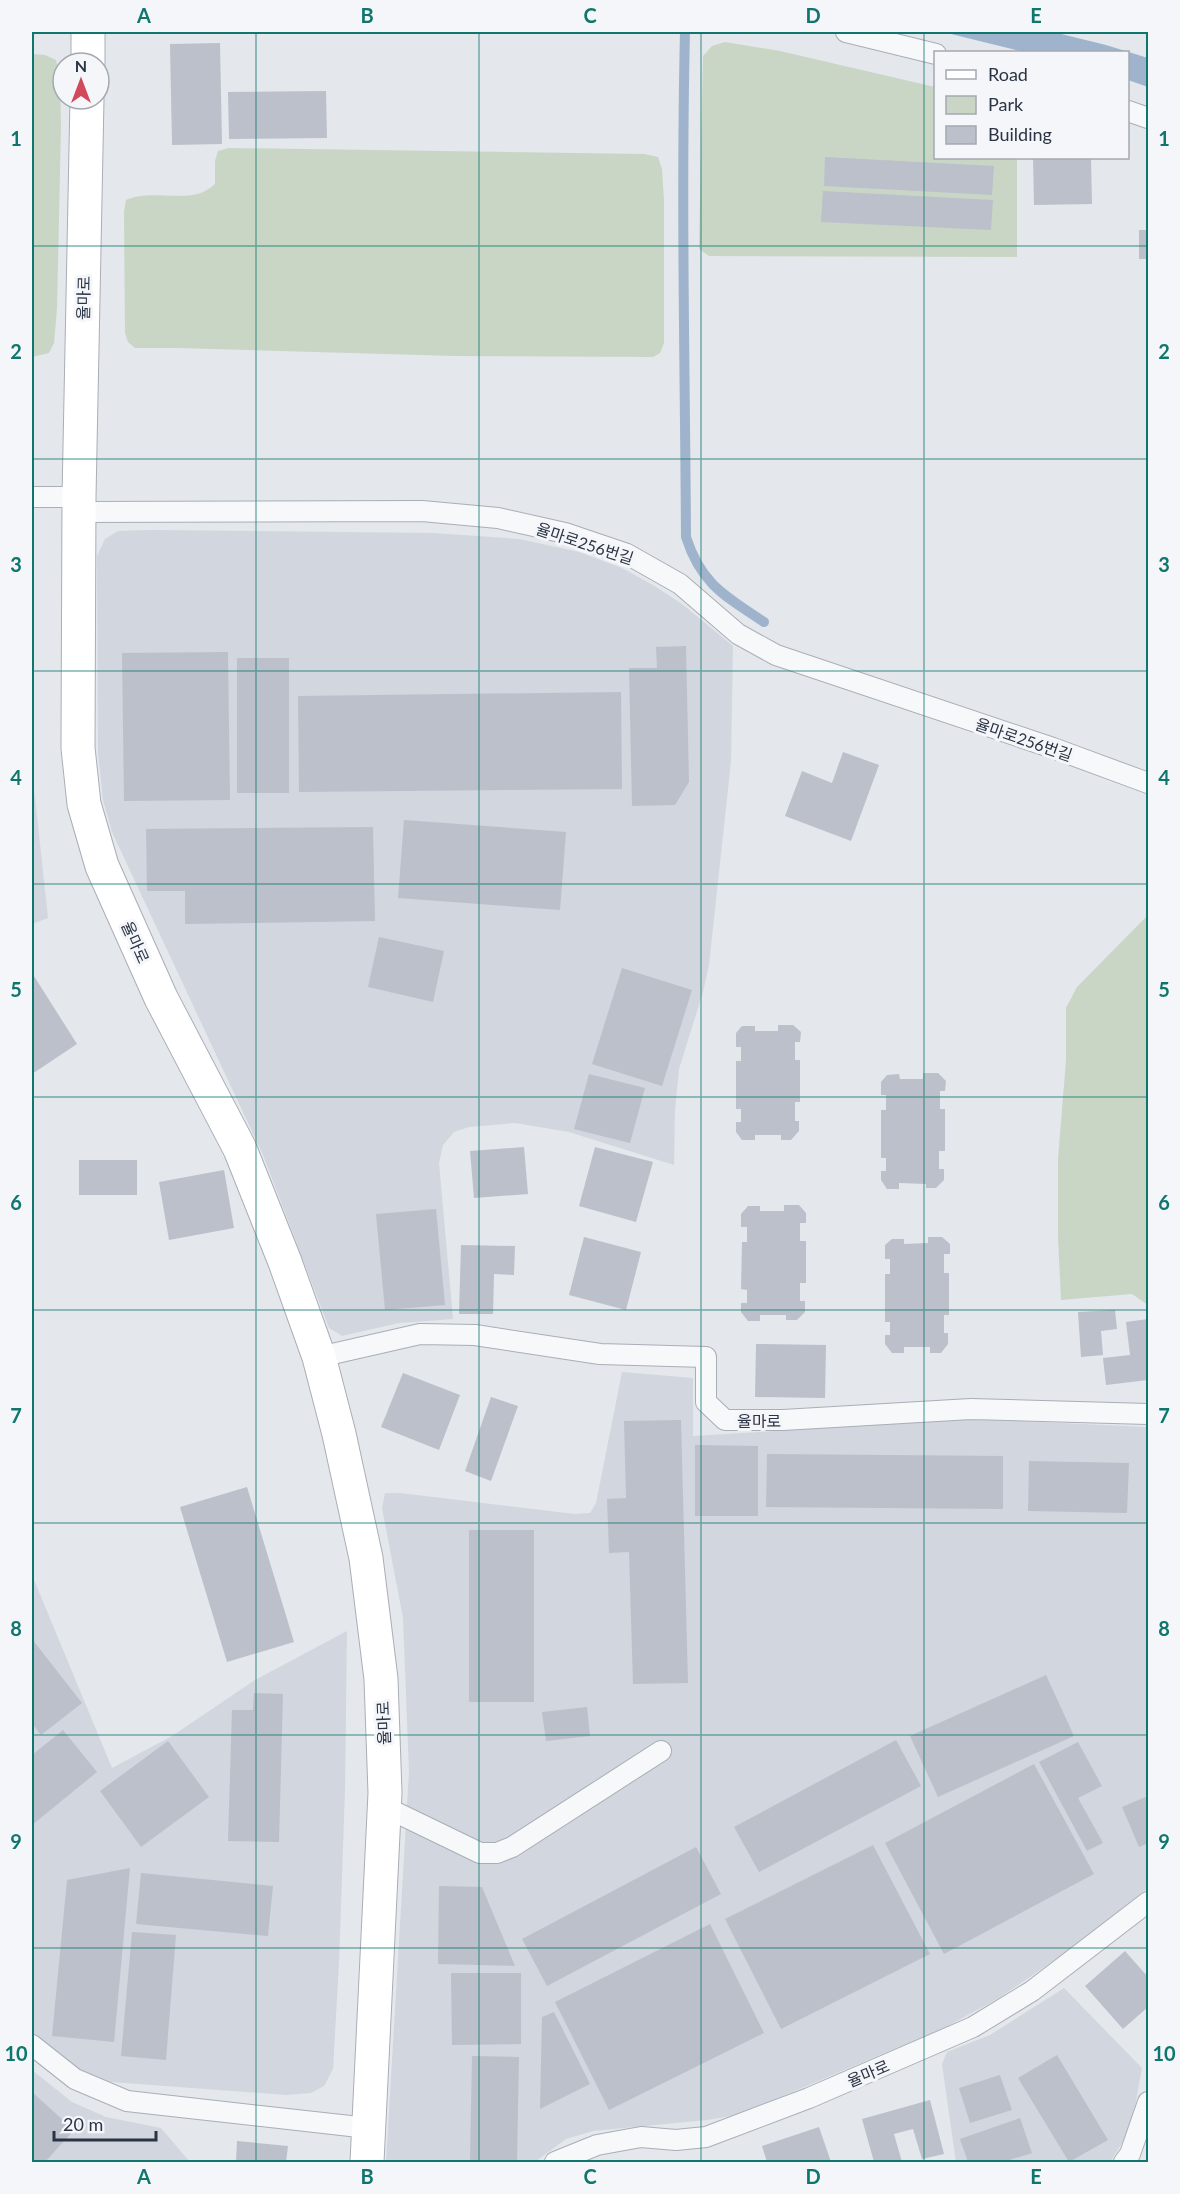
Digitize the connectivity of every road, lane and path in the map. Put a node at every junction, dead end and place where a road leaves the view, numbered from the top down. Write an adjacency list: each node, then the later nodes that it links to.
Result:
1 (88, 32): 3 (street)
2 (846, 32): 4 (lane)
3 (88, 51)
4 (934, 54)
5 (87, 111): 9 (street, 율마로)
6 (1129, 111): 7 (lane)
7 (1149, 118)
8 (32, 497): 9 (lane)
9 (79, 504): 10 (lane, 율마로256번길); 11 (street, 율마로)
10 (1149, 783)
11 (319, 1357): 12 (lane, 율마로); 14 (street, 율마로)
12 (1149, 1414)
13 (661, 1751): 14 (lane)
14 (385, 1807): 18 (street, 율마로)
15 (1149, 1902): 20 (lane, 율마로)
16 (32, 2045): 18 (lane)
17 (1149, 2102): 21 (lane)
18 (368, 2128): 19 (street, 율마로)
19 (367, 2163)
20 (555, 2163)
21 (1124, 2163)

